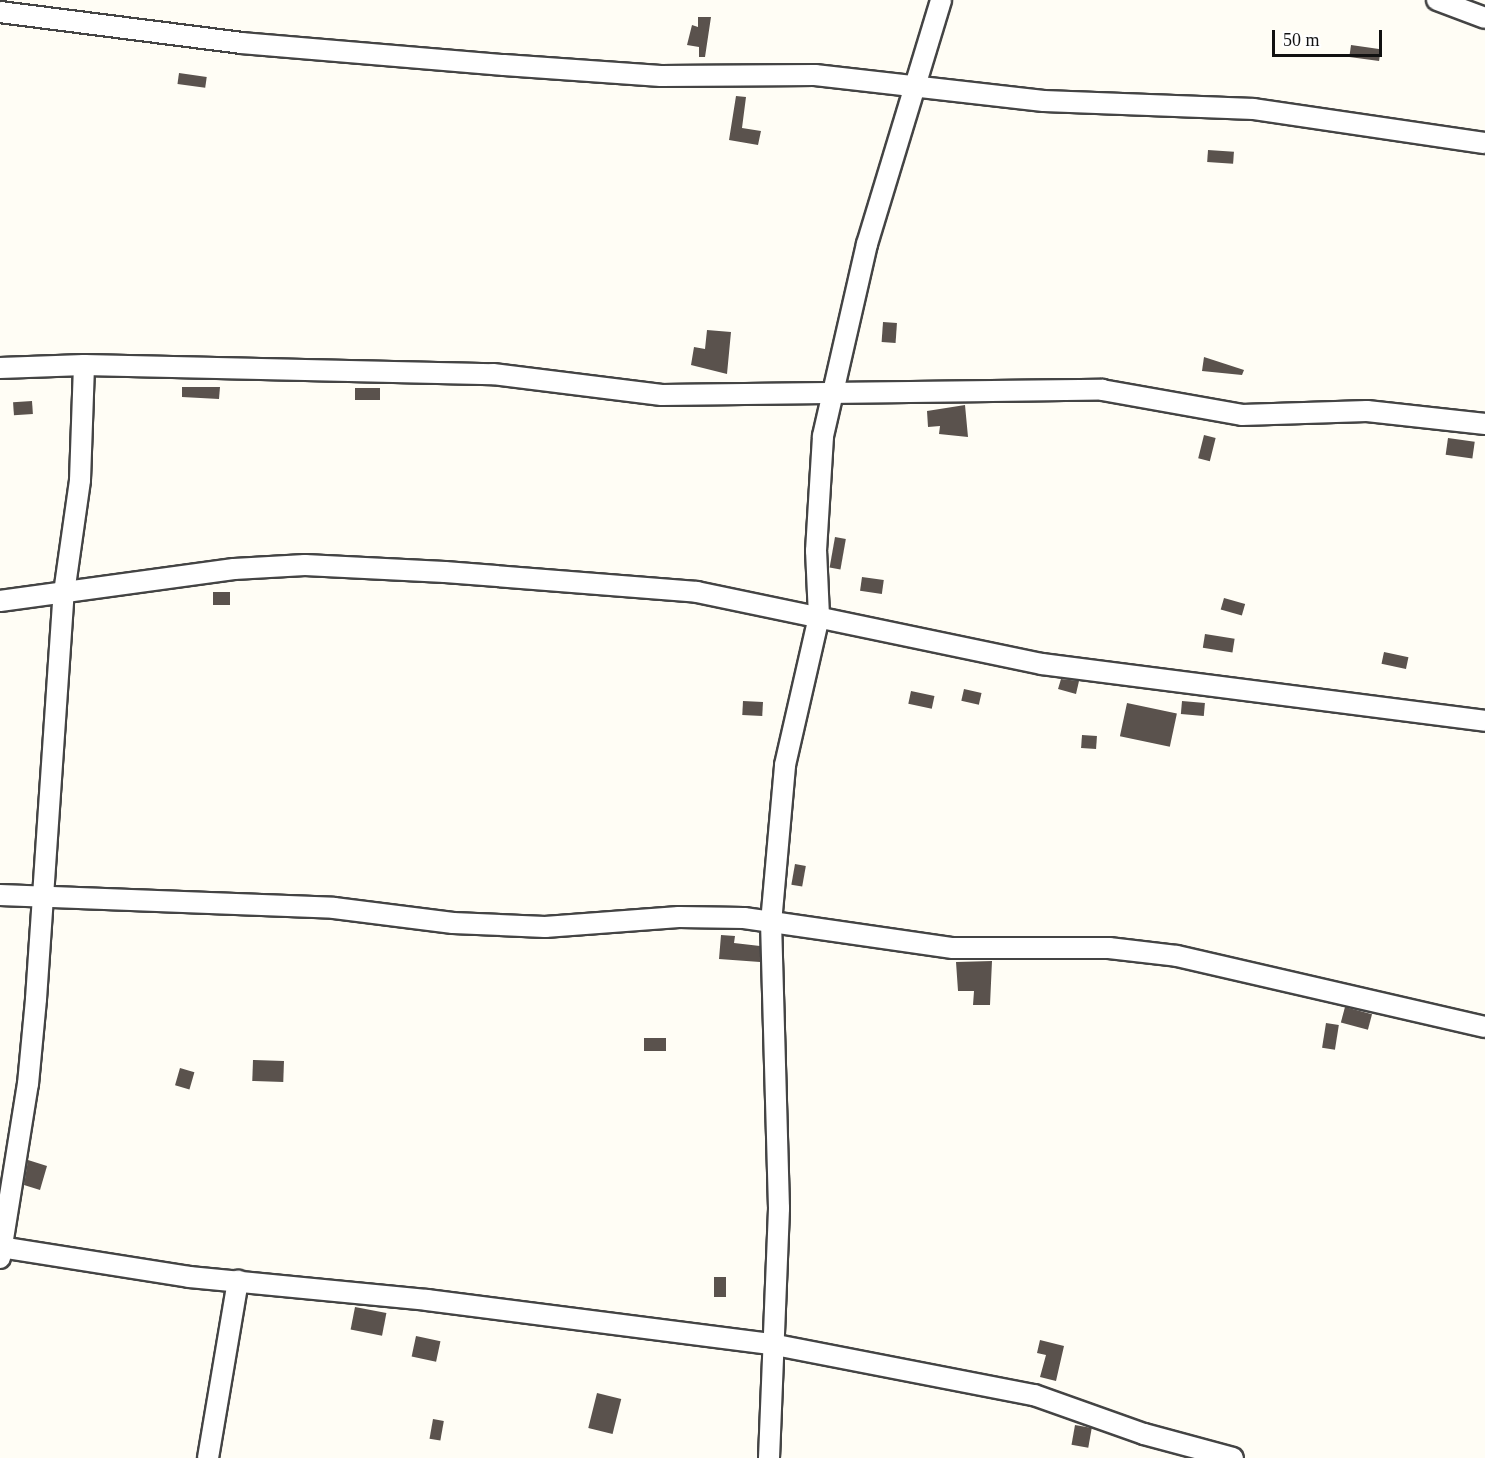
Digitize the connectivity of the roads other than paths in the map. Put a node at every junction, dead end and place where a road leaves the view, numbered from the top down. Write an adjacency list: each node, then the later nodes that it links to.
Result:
1 (941, 0): 5 (street)
2 (1437, 0): 4 (street)
3 (0, 12): 5 (street)
4 (1485, 18)
5 (913, 88): 6 (street); 9 (street)
6 (1485, 143)
7 (84, 365): 8 (street); 9 (street); 11 (street)
8 (0, 368)
9 (829, 396): 10 (street); 13 (street)
10 (1485, 424)
11 (64, 593): 12 (street); 13 (street); 16 (street)
12 (0, 601)
13 (819, 616): 14 (street); 17 (street)
14 (1485, 721)
15 (0, 895): 16 (street)
16 (44, 898): 17 (street); 19 (street)
17 (771, 923): 18 (street); 21 (street)
18 (1485, 1027)
19 (0, 1251): 20 (street)
20 (238, 1281): 21 (street); 22 (street)
21 (776, 1345): 23 (street); 24 (street)
22 (208, 1458)
23 (769, 1458)
24 (1233, 1458)

